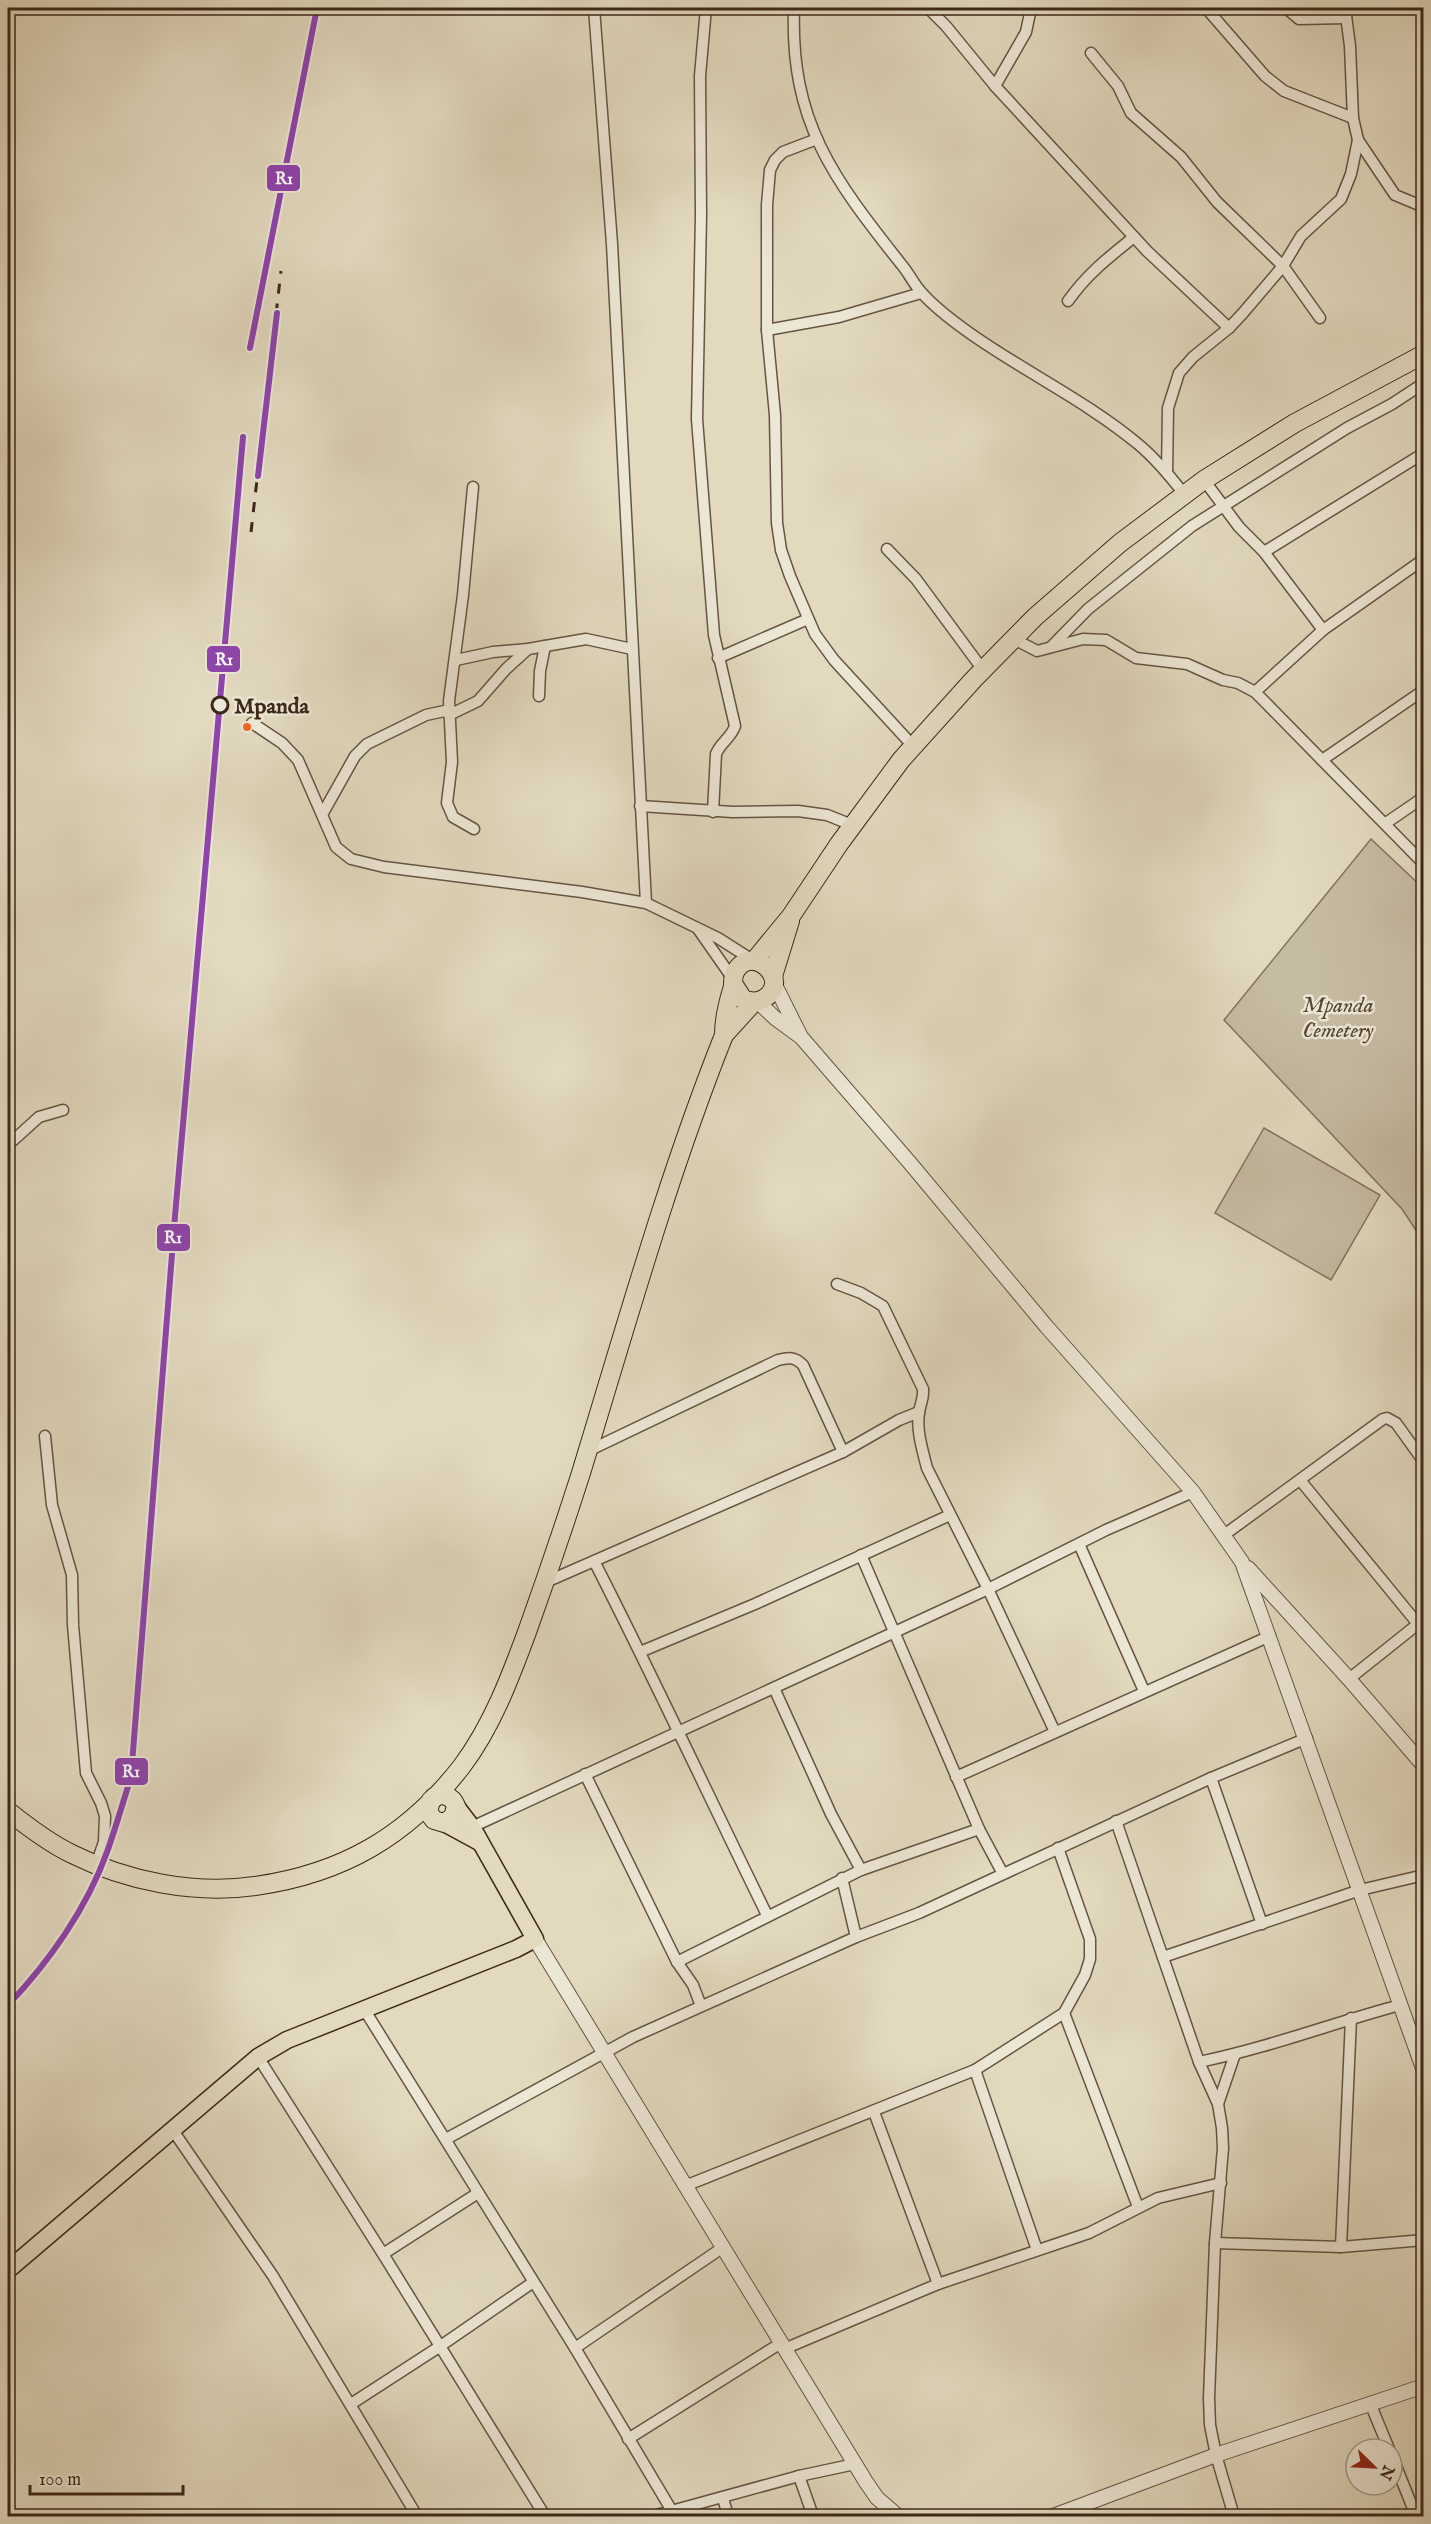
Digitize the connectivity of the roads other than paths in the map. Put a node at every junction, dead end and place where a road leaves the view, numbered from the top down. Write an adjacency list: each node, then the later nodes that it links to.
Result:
1 (594, 8): 38 (street)
2 (706, 8): 40 (street)
3 (794, 8): 12 (street)
4 (928, 8): 10 (street)
5 (1031, 8): 10 (street)
6 (1206, 8): 11 (street)
7 (1286, 8): 8 (street)
8 (1345, 13): 11 (street)
9 (1091, 53): 16 (street)
10 (995, 86): 15 (street)
11 (1353, 118): 13 (street)
12 (817, 139): 17 (street); 21 (street)
13 (1358, 140): 14 (street); 16 (street)
14 (1424, 207)
15 (1134, 237): 18 (street); 20 (street)
16 (1282, 266): 19 (street); 20 (street)
17 (921, 293): 21 (street); 25 (street)
18 (1068, 301)
19 (1320, 318)
20 (1229, 328): 25 (street)
21 (767, 330): 33 (street)
22 (1424, 354): 26 (highway)
23 (1424, 382): 29 (street)
24 (1424, 453): 31 (street)
25 (1167, 472): 28 (street)
26 (1204, 480): 28 (highway); 29 (street)
27 (473, 487): 41 (street)
28 (1184, 494): 35 (highway)
29 (1222, 507): 31 (street); 39 (street)
30 (887, 549): 42 (street)
31 (1264, 552): 34 (street)
32 (1424, 559): 34 (street)
33 (808, 619): 40 (street); 48 (street)
34 (1323, 630): 44 (street)
35 (1014, 639): 39 (street); 42 (highway)
36 (545, 646): 37 (street); 38 (street); 45 (street)
37 (528, 649): 41 (street); 46 (street)
38 (632, 649): 51 (street)
39 (1048, 649): 44 (street)
40 (718, 658): 52 (street)
41 (456, 660): 46 (street)
42 (983, 670): 48 (highway)
43 (1424, 690): 49 (street)
44 (1254, 692): 49 (street)
45 (539, 696)
46 (449, 713): 53 (street); 56 (street)
47 (252, 723): 53 (street)
48 (913, 746): 55 (highway)
49 (1322, 760): 54 (street)
50 (1424, 797): 54 (street)
51 (640, 806): 52 (street); 58 (street)
52 (713, 812): 55 (street)
53 (323, 813): 58 (street)
54 (1386, 823): 57 (street)
55 (852, 825): 59 (highway)
56 (474, 829)
57 (1424, 864)
58 (646, 903): 60 (street)
59 (791, 916): 61 (highway); 62 (highway)
60 (698, 929): 61 (street); 63 (street)
61 (754, 961): 62 (highway); 63 (highway)
62 (773, 980): 64 (highway); 66 (street)
63 (733, 982): 64 (highway); 65 (highway)
64 (755, 1001): 65 (highway); 66 (street)
65 (724, 1035): 72 (highway)
66 (801, 1037): 76 (street)
67 (63, 1110): 68 (street)
68 (8, 1145)
69 (837, 1284): 70 (street)
70 (919, 1412): 73 (street); 77 (street)
71 (45, 1436): 110 (street)
72 (588, 1451): 73 (street); 83 (highway)
73 (843, 1452): 81 (street)
74 (1424, 1462): 75 (street)
75 (1300, 1480): 78 (street); 85 (street)
76 (1193, 1492): 78 (street); 79 (street)
77 (950, 1515): 80 (street); 84 (street)
78 (1224, 1535): 82 (street)
79 (1079, 1544): 84 (street); 91 (street)
80 (861, 1555): 86 (street); 88 (street)
81 (594, 1561): 83 (street); 88 (street)
82 (1242, 1562): 87 (street); 89 (street)
83 (546, 1582): 95 (highway)
84 (988, 1589): 86 (street); 93 (street)
85 (1421, 1621): 89 (street)
86 (893, 1633): 90 (street); 98 (street)
87 (1270, 1636): 91 (street); 94 (street)
88 (640, 1652): 92 (street)
89 (1349, 1679): 96 (street)
90 (774, 1688): 92 (street); 111 (street)
91 (1144, 1691): 93 (street)
92 (677, 1732): 97 (street); 116 (street)
93 (1055, 1732): 98 (street)
94 (1307, 1738): 99 (street); 115 (street)
95 (463, 1764): 100 (highway); 101 (highway)
96 (1424, 1767)
97 (585, 1774): 105 (street); 121 (street)
98 (957, 1777): 106 (street)
99 (1211, 1778): 103 (street); 117 (street)
100 (433, 1799): 101 (highway); 104 (highway); 107 (highway)
101 (455, 1804): 104 (highway); 105 (main road)
102 (8, 1811): 110 (highway)
103 (1116, 1821): 109 (street); 120 (street)
104 (442, 1823): 107 (highway); 108 (main road)
105 (472, 1827): 108 (main road)
106 (980, 1829): 111 (street); 112 (street)
107 (397, 1833): 110 (highway)
108 (479, 1842): 119 (main road)
109 (1058, 1848): 112 (street); 125 (street)
110 (96, 1865)
111 (861, 1869): 114 (street)
112 (1003, 1874): 118 (street)
113 (1424, 1875): 115 (street)
114 (842, 1878): 116 (street); 118 (street)
115 (1360, 1890): 117 (street); 122 (street)
116 (767, 1915): 121 (street)
117 (1262, 1924): 120 (street)
118 (856, 1937): 123 (street)
119 (535, 1939): 124 (main road); 127 (street)
120 (1163, 1957): 130 (street)
121 (677, 1962): 123 (street)
122 (1400, 2005): 126 (street); 132 (street)
123 (701, 2006): 127 (street)
124 (364, 2009): 129 (main road); 136 (street)
125 (1064, 2013): 131 (street); 140 (street)
126 (1351, 2018): 128 (street); 143 (street)
127 (603, 2052): 136 (street); 138 (street)
128 (1235, 2055): 130 (street); 133 (street)
129 (258, 2057): 135 (main road); 146 (street)
130 (1199, 2062): 133 (street)
131 (975, 2070): 134 (street); 145 (street)
132 (1424, 2071)
133 (1218, 2104): 137 (street)
134 (874, 2112): 138 (street); 149 (street)
135 (172, 2129): 147 (main road); 155 (street)
136 (446, 2139): 139 (street)
137 (1221, 2183): 140 (street); 142 (street)
138 (685, 2186): 144 (street)
139 (478, 2193): 146 (street); 148 (street)
140 (1138, 2207): 145 (street)
141 (1424, 2240): 143 (street)
142 (1215, 2243): 143 (street); 158 (street)
143 (1341, 2247)
144 (722, 2248): 150 (street); 152 (street)
145 (1037, 2250): 149 (street)
146 (383, 2254): 151 (street)
147 (8, 2270)
148 (532, 2283): 151 (street); 152 (street)
149 (938, 2284): 150 (street)
150 (782, 2346): 157 (street); 159 (street)
151 (439, 2347): 155 (street); 166 (street)
152 (575, 2348): 157 (street)
153 (1424, 2386): 154 (street)
154 (1370, 2403): 156 (street); 158 (street)
155 (351, 2404): 165 (street)
156 (1384, 2437)
157 (628, 2439): 163 (street)
158 (1216, 2455): 170 (street); 171 (street)
159 (855, 2464): 160 (street); 164 (street)
160 (799, 2476): 162 (street); 169 (street)
161 (1404, 2486): 172 (street)
162 (723, 2498): 163 (street); 168 (street)
163 (672, 2511): 167 (street)
164 (892, 2515)
165 (417, 2517)
166 (545, 2517)
167 (653, 2517)
168 (728, 2517)
169 (813, 2517)
170 (1053, 2517)
171 (1234, 2517)
172 (1416, 2517)

